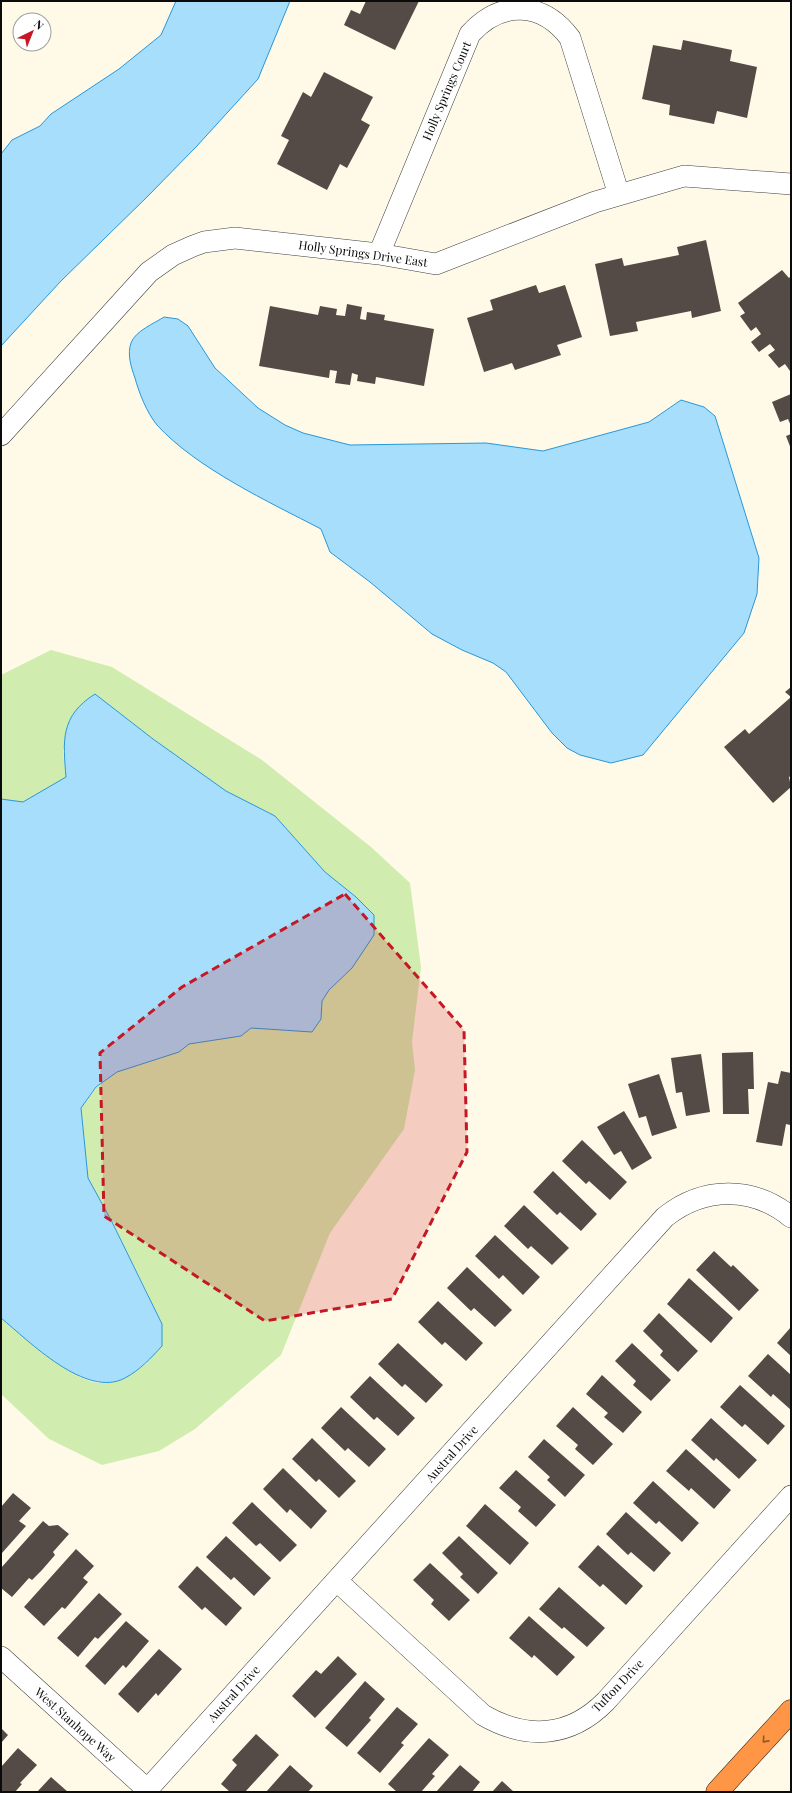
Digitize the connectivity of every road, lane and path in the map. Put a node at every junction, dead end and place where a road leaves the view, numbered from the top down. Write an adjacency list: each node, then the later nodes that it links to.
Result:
1 (791, 184): 2 (street, Holly Springs Drive East)
2 (620, 195): 3 (street, Holly Springs Drive East); 3 (street, Holly Springs Court)
3 (379, 254): 4 (street, Holly Springs Drive East)
4 (1, 435)
5 (790, 1217): 7 (street, Austral Drive)
6 (791, 1496): 7 (street, Tufton Drive)
7 (337, 1581): 10 (street, Austral Drive)
8 (1, 1657): 10 (street, West Stanhope Way)
9 (791, 1711): 11 (highway, one-way to 11)
10 (149, 1791)
11 (717, 1792)

